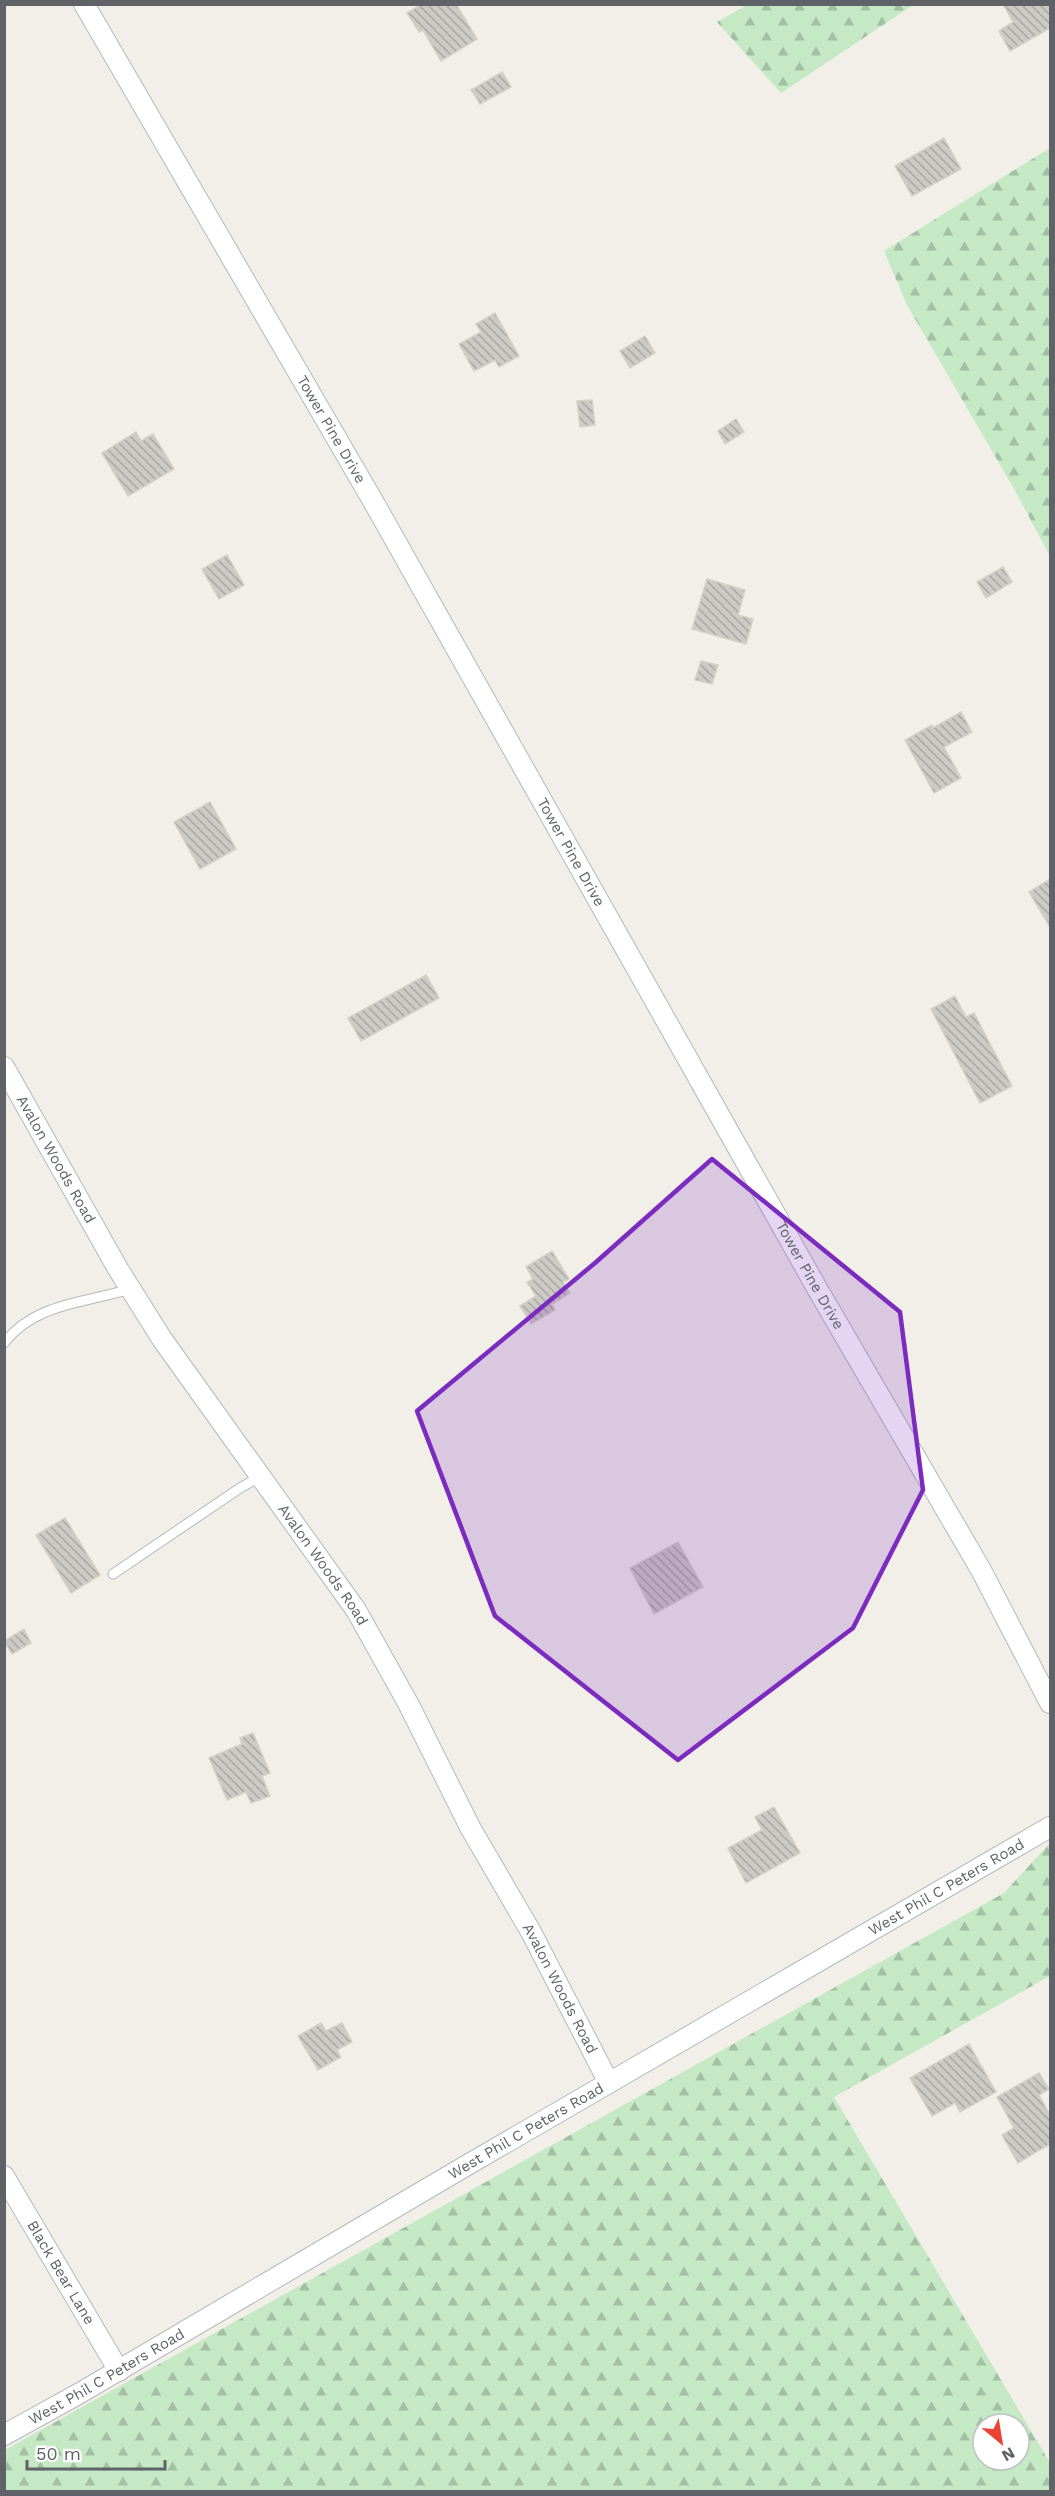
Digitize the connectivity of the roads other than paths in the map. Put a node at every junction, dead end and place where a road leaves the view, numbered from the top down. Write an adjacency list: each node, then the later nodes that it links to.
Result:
1 (84, 4): 7 (street, Tower Pine Drive)
2 (4, 1067): 3 (street, Avalon Woods Road)
3 (130, 1289): 4 (lane); 5 (street, Avalon Woods Road)
4 (4, 1343)
5 (261, 1476): 6 (lane); 9 (street, Avalon Woods Road)
6 (113, 1574)
7 (1050, 1703)
8 (1050, 1827): 9 (street, West Phil C Peters Road)
9 (609, 2083): 11 (street, West Phil C Peters Road)
10 (4, 2176): 11 (street, Black Bear Lane)
11 (119, 2370): 12 (street, West Phil C Peters Road)
12 (4, 2435)

